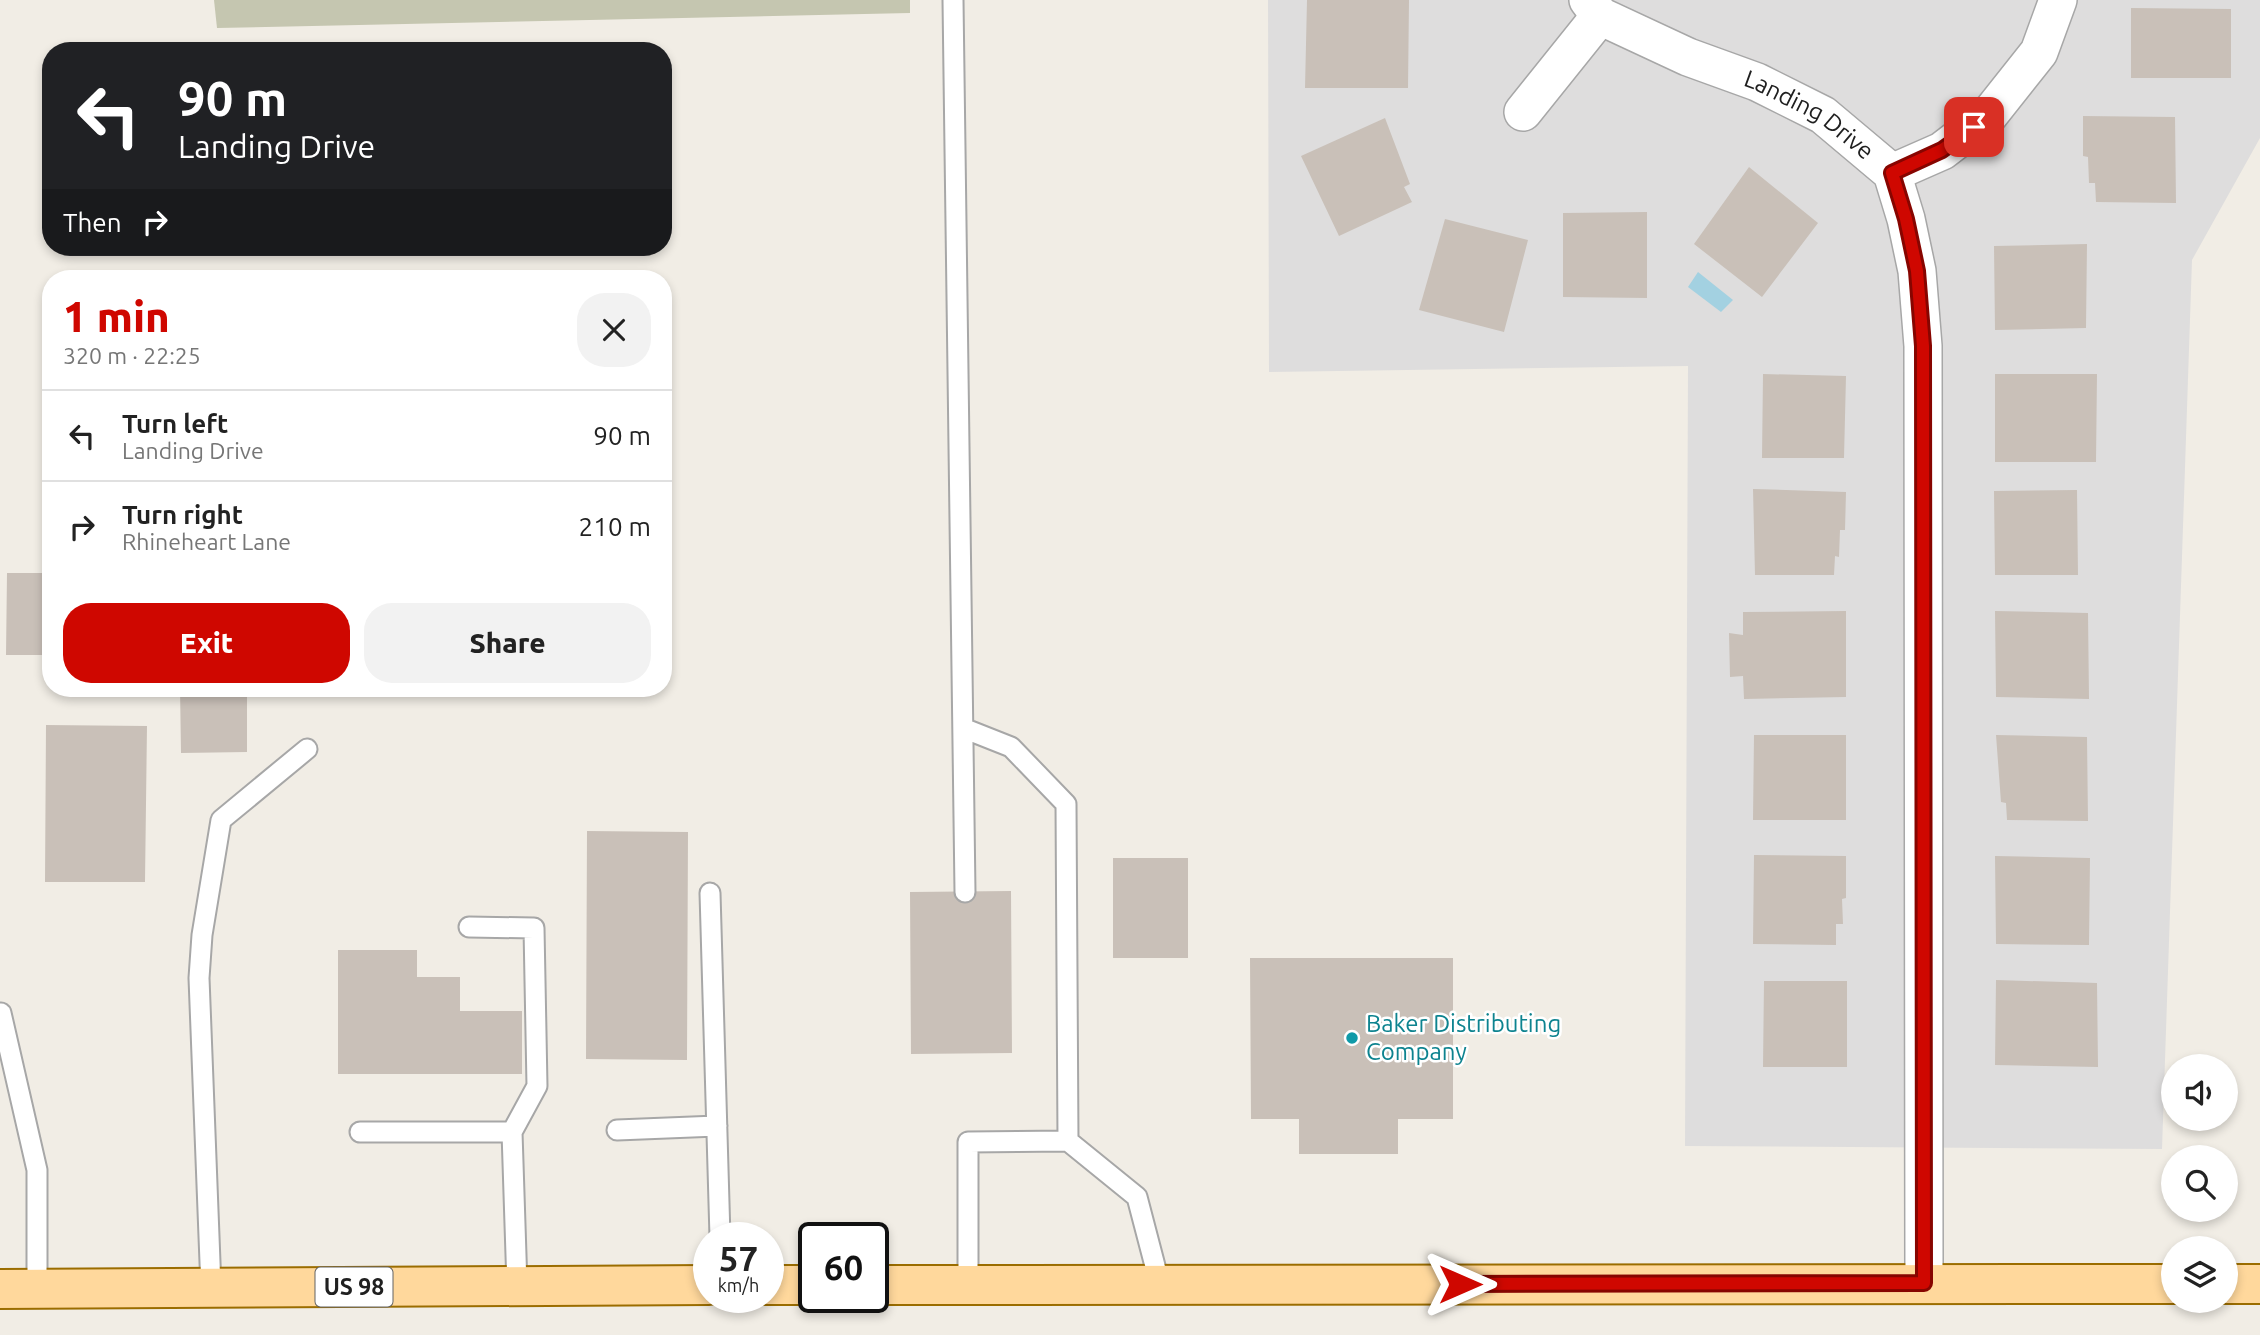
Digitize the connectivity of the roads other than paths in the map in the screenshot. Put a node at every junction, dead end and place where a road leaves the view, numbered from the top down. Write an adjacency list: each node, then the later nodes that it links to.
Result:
1 (953, 0): 6 (lane)
2 (2058, 0): 5 (street)
3 (1594, 8): 4 (street); 5 (street, Landing Drive)
4 (1523, 112)
5 (1892, 173): 18 (street, Landing Drive)
6 (963, 728): 8 (lane); 16 (lane)
7 (307, 749): 27 (lane)
8 (965, 892)
9 (710, 893): 12 (lane)
10 (469, 927): 15 (lane)
11 (1, 1013): 28 (lane)
12 (717, 1126): 13 (lane); 17 (lane)
13 (617, 1130)
14 (360, 1132): 15 (lane)
15 (512, 1132): 26 (lane)
16 (1068, 1140): 24 (lane); 25 (lane)
17 (720, 1222)
18 (1924, 1283): 19 (main road); 25 (main road)
19 (2161, 1284)
20 (2238, 1284): 21 (main road)
21 (2260, 1284)
22 (693, 1285): 26 (main road, US 98)
23 (889, 1285): 24 (main road)
24 (968, 1285): 25 (main road)
25 (1160, 1285)
26 (517, 1286): 27 (main road, US 98)
27 (211, 1288): 28 (main road, US 98)
28 (19, 1289)

